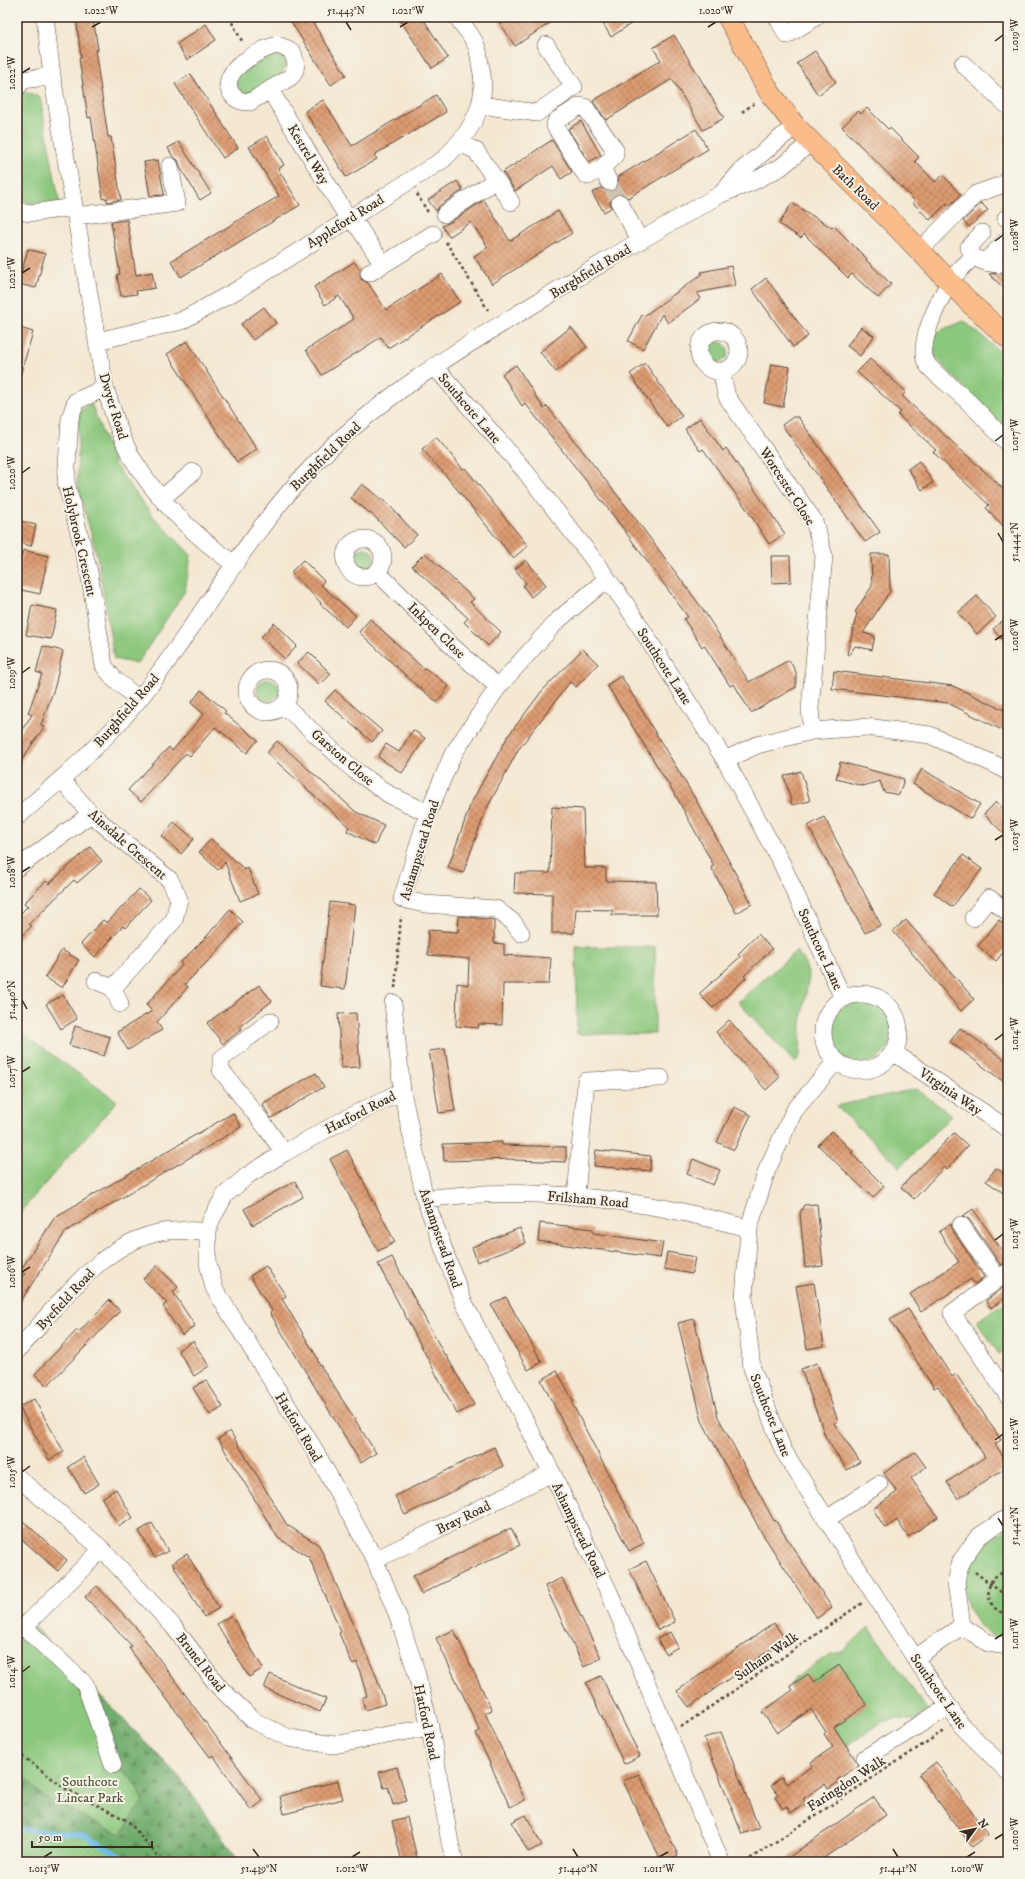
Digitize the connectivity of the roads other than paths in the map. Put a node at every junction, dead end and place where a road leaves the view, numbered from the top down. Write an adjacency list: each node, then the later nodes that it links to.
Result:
1 (45, 17): 8 (street, Dwyer Road)
2 (457, 17): 11 (street, Appleford Road)
3 (728, 17): 13 (main road, Bath Road)
4 (777, 17): 5 (street)
5 (816, 17)
6 (546, 45): 11 (street)
7 (963, 64): 12 (street)
8 (52, 76): 9 (street); 23 (street, Dwyer Road)
9 (17, 88)
10 (270, 90): 10 (street); 24 (street, Kestrel Way)
11 (481, 105): 15 (street, Appleford Road)
12 (1008, 106)
13 (795, 126): 14 (main road, Bath Road); 19 (street, Burghfield Road)
14 (811, 142): 19 (street, Burghfield Road); 28 (main road, Bath Road)
15 (460, 143): 17 (street); 24 (street, Appleford Road)
16 (170, 166): 23 (street)
17 (496, 180): 20 (street); 24 (street, Kestrel Way)
18 (1008, 180): 28 (street)
19 (722, 194): 27 (street, Burghfield Road)
20 (511, 202)
21 (620, 203): 27 (street)
22 (17, 211): 23 (street)
23 (75, 212): 32 (street, Dwyer Road)
24 (348, 218): 32 (street, Appleford Road)
25 (982, 233): 29 (street)
26 (1008, 239): 29 (street)
27 (640, 241): 33 (street, Burghfield Road)
28 (920, 250): 30 (main road, Bath Road)
29 (986, 261): 30 (street)
30 (950, 282): 31 (main road, Bath Road); 36 (street)
31 (1005, 329)
32 (98, 341): 35 (street, Dwyer Road)
33 (435, 367): 39 (street, Burghfield Road); 41 (street, Southcote Lane)
34 (721, 371): 45 (street, Worcester Close)
35 (105, 388): 38 (street, Dwyer Road); 43 (street, Holybrook Crescent)
36 (1008, 443)
37 (193, 472): 38 (street)
38 (162, 498): 39 (street, Dwyer Road)
39 (234, 564): 43 (street, Burghfield Road)
40 (377, 572): 42 (street, Inkpen Close)
41 (607, 579): 42 (street, Ashampstead Road); 46 (street, Southcote Lane)
42 (498, 687): 49 (street, Ashampstead Road)
43 (139, 699): 48 (street, Burghfield Road)
44 (284, 705): 49 (street, Garston Close)
45 (812, 731): 46 (street); 47 (street)
46 (725, 760): 58 (street, Southcote Lane)
47 (1008, 772)
48 (61, 780): 50 (street, Ainsdale Crescent); 51 (street, Burghfield Road)
49 (428, 813): 55 (street, Ashampstead Road)
50 (91, 814): 52 (street); 57 (street, Ainsdale Crescent)
51 (17, 816)
52 (17, 868)
53 (1008, 912): 54 (street)
54 (973, 918)
55 (521, 934)
56 (96, 981): 57 (street)
57 (113, 988): 60 (street)
58 (843, 998): 62 (street, Southcote Lane); 63 (street, Southcote Lane)
59 (393, 1003): 65 (street, Ashampstead Road)
60 (120, 1004)
61 (270, 1021): 67 (street)
62 (893, 1052): 63 (street); 66 (street, Virginia Way)
63 (836, 1061): 71 (street, Southcote Lane)
64 (661, 1078): 68 (street)
65 (402, 1091): 67 (street, Hatford Road); 69 (street, Ashampstead Road)
66 (1008, 1129)
67 (284, 1154): 72 (street, Hatford Road)
68 (576, 1196): 69 (street, Frilsham Road); 71 (street, Frilsham Road)
69 (425, 1199): 76 (street, Ashampstead Road)
70 (961, 1225): 73 (street)
71 (749, 1228): 80 (street, Southcote Lane)
72 (208, 1231): 74 (street, Byefield Road); 82 (street, Hatford Road)
73 (1003, 1276): 75 (street)
74 (17, 1351)
75 (1008, 1396)
76 (552, 1473): 82 (street, Bray Road); 93 (street, Ashampstead Road)
77 (17, 1477): 81 (street, Brunel Road)
78 (879, 1484): 80 (street)
79 (1008, 1517): 83 (street)
80 (827, 1519): 86 (street, Southcote Lane)
81 (102, 1550): 84 (street); 88 (street, Brunel Road)
82 (375, 1560): 88 (street, Hatford Road)
83 (962, 1626): 85 (street); 86 (street)
84 (20, 1628): 90 (street)
85 (1008, 1646)
86 (915, 1658): 87 (street, Southcote Lane)
87 (948, 1707): 89 (street); 91 (street, Southcote Lane)
88 (430, 1727): 92 (street, Hatford Road)
89 (865, 1758)
90 (113, 1765)
91 (1008, 1772)
92 (455, 1862)
93 (721, 1862)

